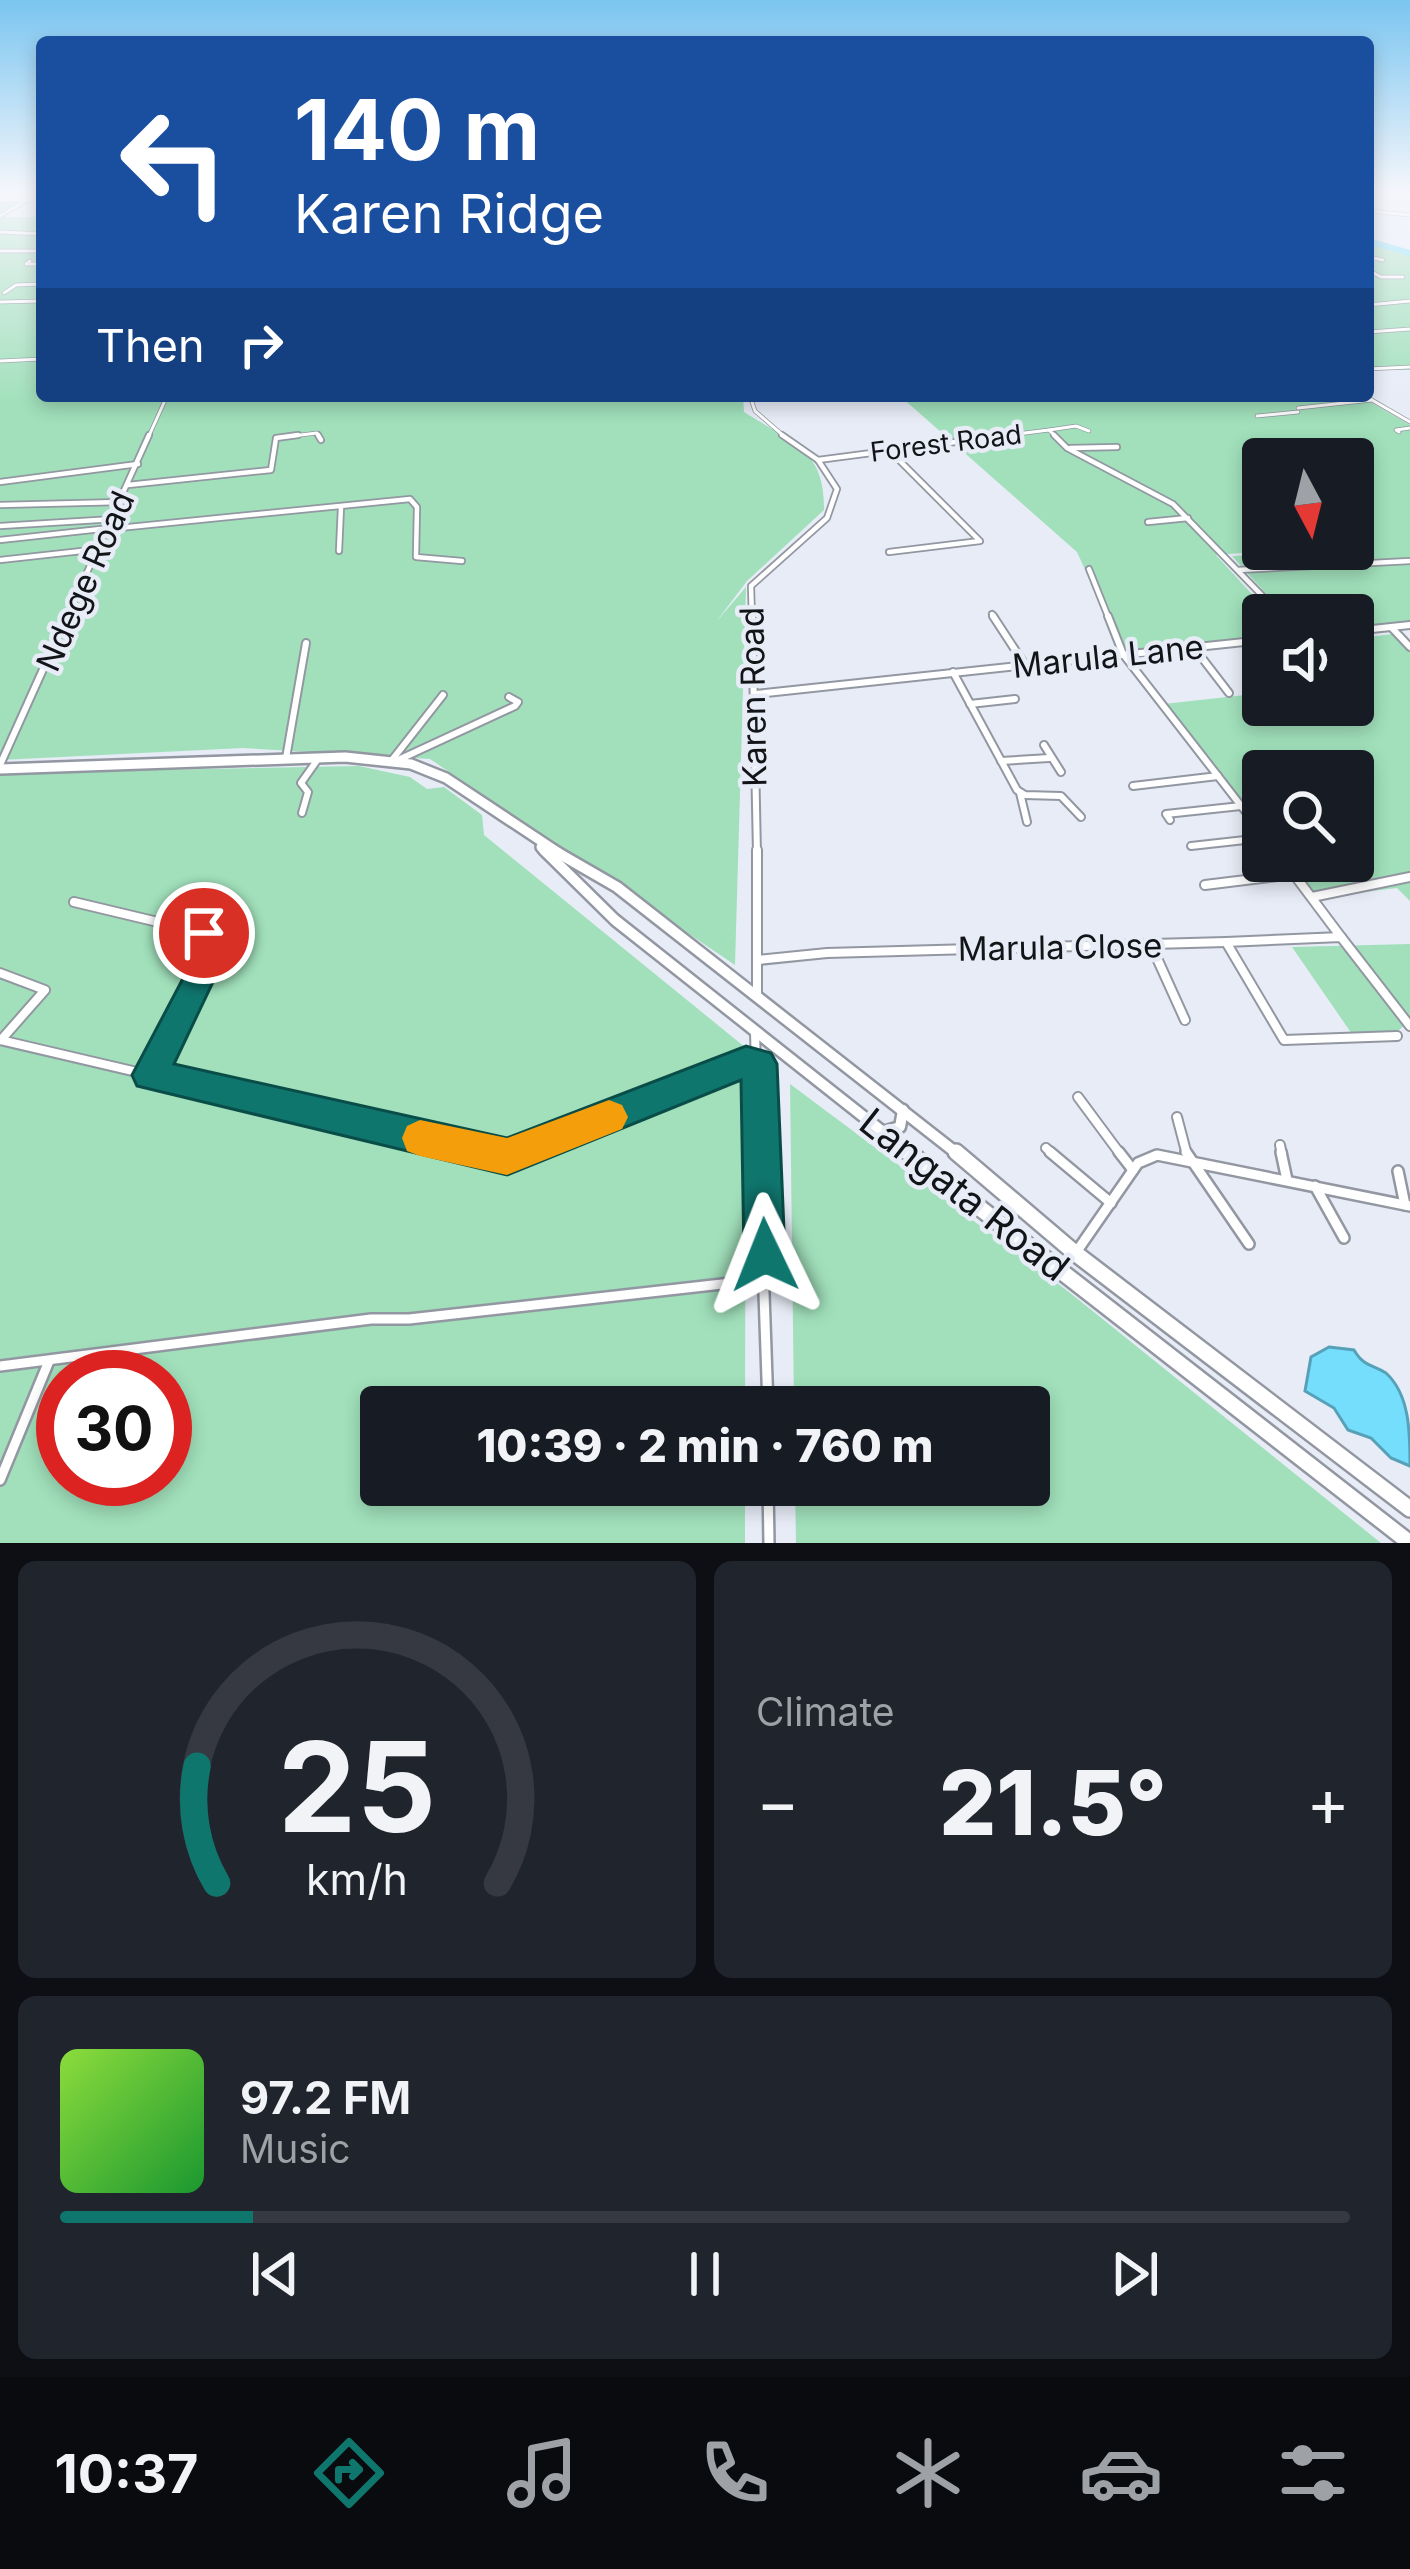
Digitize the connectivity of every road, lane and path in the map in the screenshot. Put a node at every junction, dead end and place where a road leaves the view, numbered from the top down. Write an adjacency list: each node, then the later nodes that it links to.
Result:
1 (1374, 273): 2 (street)
2 (1403, 277)
3 (36, 284): 5 (street)
4 (0, 285): 5 (street)
5 (16, 285): 6 (street)
6 (4, 293)
7 (28, 301): 8 (street); 10 (street); 12 (street)
8 (36, 301)
9 (1410, 301): 11 (street)
10 (0, 302)
11 (1374, 304)
12 (22, 307)
13 (1410, 329): 14 (street)
14 (1374, 332)
15 (36, 358): 16 (street)
16 (0, 361)
17 (1410, 367): 18 (street)
18 (1374, 369)
19 (1374, 401): 26 (street)
20 (164, 402): 35 (street, Ndege Road)
21 (752, 402): 34 (street)
22 (1352, 402): 23 (street)
23 (1298, 412): 24 (street); 25 (street)
24 (1257, 416)
25 (1307, 418)
26 (1410, 425): 29 (street)
27 (1049, 430): 28 (street); 32 (street, Forest Road); 33 (street, Forest Road)
28 (1089, 431)
29 (1400, 432)
30 (321, 440): 37 (street)
31 (1117, 447): 32 (street)
32 (1067, 448): 41 (street, Forest Road)
33 (890, 451): 34 (street, Forest Road); 49 (street)
34 (818, 460): 68 (street, Karen Road)
35 (138, 464): 36 (street); 37 (street, Ndege Road)
36 (0, 482)
37 (128, 485): 38 (street, Ndege Road)
38 (121, 502): 40 (street); 42 (street, Ndege Road)
39 (341, 505): 45 (street); 48 (street); 51 (street)
40 (0, 506)
41 (1188, 518): 43 (street); 54 (street, Forest Road)
42 (113, 519): 44 (street); 45 (street, Ndege Road)
43 (1148, 522)
44 (0, 526)
45 (109, 529): 46 (street); 47 (street, Ndege Road)
46 (0, 540)
47 (100, 549): 50 (street); 78 (street, Ndege Road)
48 (339, 551)
49 (889, 552)
50 (0, 560)
51 (462, 561)
52 (1410, 561): 54 (street)
53 (1088, 569): 64 (street)
54 (1238, 570): 55 (street, Forest Road)
55 (1261, 594)
56 (992, 614): 65 (street)
57 (1410, 625): 58 (street)
58 (1391, 626): 59 (street); 63 (street)
59 (1374, 628)
60 (1242, 642): 62 (street, Marula Lane)
61 (306, 643): 75 (street)
62 (1200, 646): 64 (street, Marula Lane); 67 (street)
63 (1410, 647)
64 (1123, 654): 65 (street, Marula Lane); 79 (street)
65 (1025, 664): 66 (street, Marula Lane)
66 (953, 672): 68 (street, Marula Lane); 72 (street, Marula Lane)
67 (1229, 692)
68 (756, 694): 101 (street, Karen Road)
69 (443, 695): 77 (street)
70 (509, 697): 77 (street)
71 (1015, 699): 72 (street)
72 (970, 704): 76 (street, Marula Lane)
73 (1043, 745): 76 (street)
74 (320, 756): 75 (main road, Langata Road); 77 (main road, Langata Road); 83 (street)
75 (286, 758): 78 (main road, Langata Road)
76 (999, 758): 81 (street, Marula Lane)
77 (394, 761): 87 (main road, Langata Road)
78 (0, 767)
79 (1218, 776): 80 (street); 82 (street)
80 (1133, 786)
81 (1020, 793): 84 (street); 86 (street, Marula Lane)
82 (1241, 806): 85 (street)
83 (302, 813)
84 (1082, 817)
85 (1170, 820)
86 (1027, 822)
87 (528, 835): 96 (main road, Langata Road); 97 (main road, Langata Road)
88 (1242, 839): 89 (street)
89 (1191, 845)
90 (1410, 877): 94 (street)
91 (1242, 880): 93 (street)
92 (1300, 882): 94 (street)
93 (1205, 885)
94 (1312, 897): 98 (street)
95 (74, 902): 110 (street)
96 (637, 905): 97 (main road); 103 (main road, Langata Road)
97 (615, 920): 106 (main road, Langata Road)
98 (1342, 938): 99 (street, Marula Close); 105 (street)
99 (1226, 942): 100 (street, Marula Close); 107 (street)
100 (1151, 945): 101 (street, Marula Close); 104 (street)
101 (758, 960): 103 (street, Karen Road)
102 (0, 973): 108 (street)
103 (757, 1001): 112 (main road, Langata Road)
104 (1185, 1020)
105 (1409, 1026)
106 (755, 1032): 109 (street); 114 (main road, Langata Road)
107 (1397, 1036)
108 (0, 1040): 110 (street)
109 (759, 1064): 110 (street); 127 (street)
110 (150, 1075)
111 (1078, 1097): 118 (street)
112 (903, 1110): 114 (main road); 126 (main road, Langata Road)
113 (1177, 1118): 117 (street)
114 (882, 1132): 134 (main road, Langata Road)
115 (1280, 1144): 120 (street)
116 (1046, 1148): 122 (street)
117 (1190, 1162): 118 (street); 120 (street); 125 (street)
118 (1133, 1170): 122 (street)
119 (1398, 1171): 123 (street)
120 (1287, 1180): 121 (street)
121 (1315, 1186): 123 (street); 124 (street)
122 (1111, 1203): 126 (street)
123 (1408, 1205)
124 (1344, 1238)
125 (1249, 1244)
126 (1075, 1253): 133 (main road, Langata Road)
127 (766, 1286): 128 (street); 131 (street)
128 (133, 1350)
129 (36, 1362): 130 (street)
130 (0, 1366)
131 (768, 1386)
132 (36, 1393): 135 (street)
133 (1324, 1441): 134 (main road); 137 (main road, Langata Road)
134 (1312, 1466): 139 (main road, Langata Road)
135 (0, 1480)
136 (768, 1506): 138 (street)
137 (1410, 1509)
138 (769, 1543)
139 (1410, 1543)

